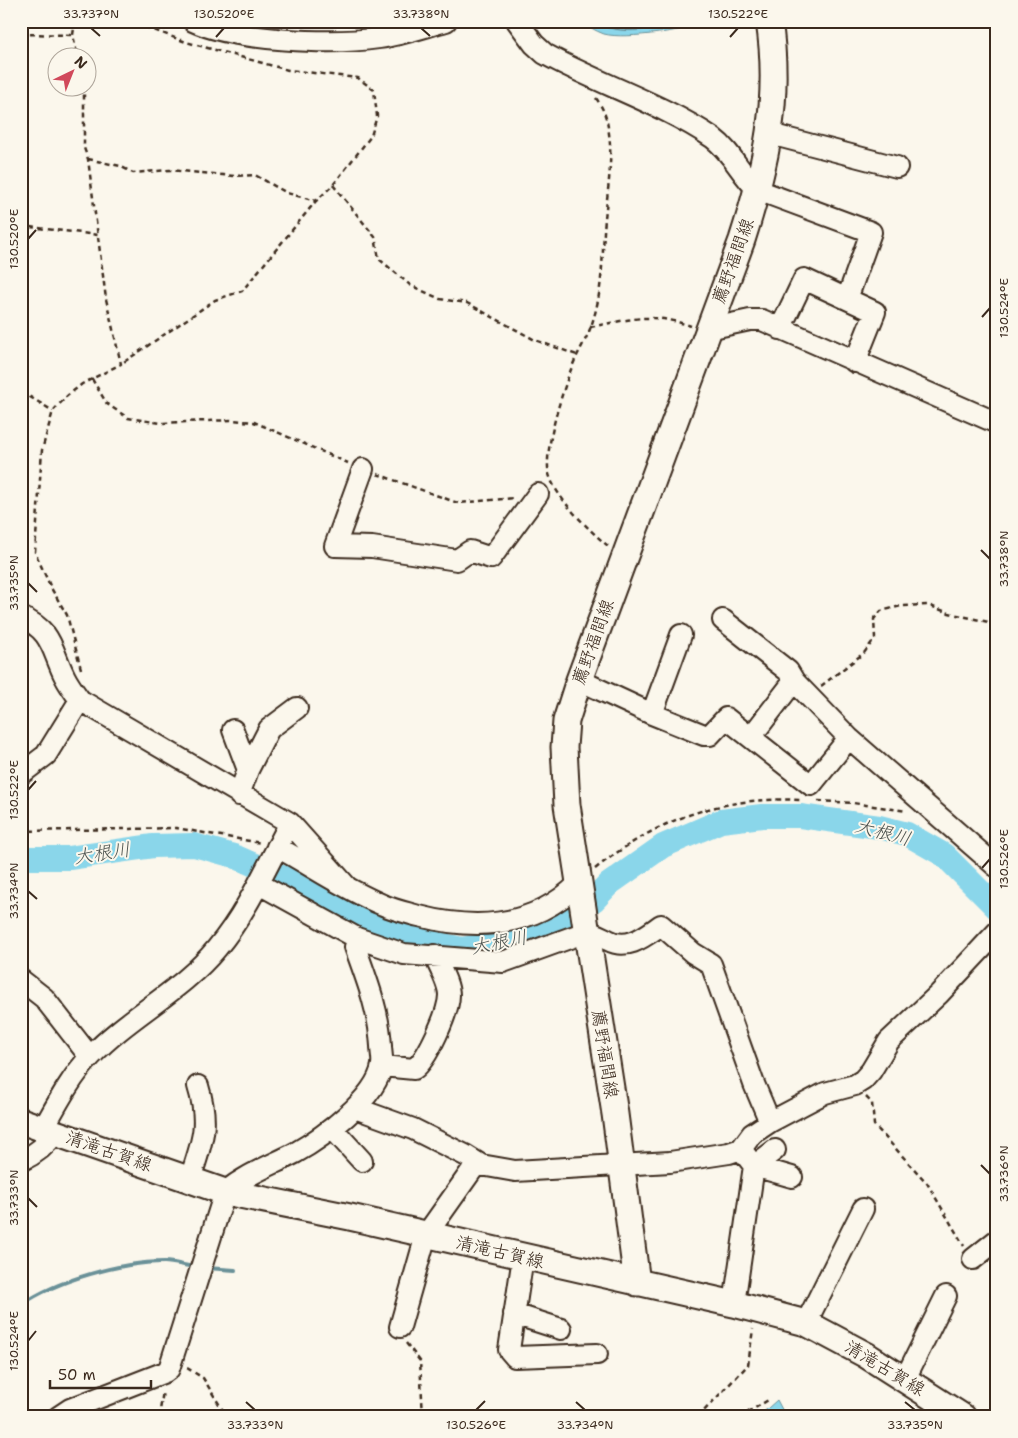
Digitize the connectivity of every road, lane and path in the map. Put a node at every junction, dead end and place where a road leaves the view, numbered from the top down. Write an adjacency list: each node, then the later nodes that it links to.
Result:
1 (75, 21): 8 (path)
2 (120, 21): 15 (path)
3 (193, 21): 4 (street)
4 (446, 21)
5 (517, 21): 16 (street)
6 (770, 21): 12 (main road, 薦野福間線)
7 (21, 34): 8 (path)
8 (73, 36): 9 (path)
9 (76, 48)
10 (594, 94): 21 (path)
11 (84, 98): 13 (path)
12 (770, 134): 14 (street); 16 (main road, 薦野福間線)
13 (88, 159): 17 (path); 19 (path)
14 (897, 167)
15 (333, 185): 17 (path); 24 (path)
16 (758, 190): 20 (street); 22 (main road, 薦野福間線)
17 (316, 201): 26 (path)
18 (21, 226): 19 (path)
19 (98, 235): 26 (path)
20 (847, 298): 23 (street); 25 (street)
21 (590, 327): 22 (path); 24 (path)
22 (708, 329): 23 (street); 33 (main road, 薦野福間線)
23 (780, 329): 25 (street)
24 (577, 355): 33 (path)
25 (855, 362): 30 (street)
26 (121, 364): 27 (path)
27 (92, 380): 29 (path); 31 (path)
28 (21, 395): 29 (path)
29 (53, 411): 38 (path)
30 (997, 423)
31 (363, 469): 32 (path); 32 (street)
32 (538, 494)
33 (623, 559): 39 (main road, 薦野福間線)
34 (21, 617): 41 (street)
35 (722, 620): 40 (street)
36 (997, 624): 40 (path)
37 (681, 635): 43 (street)
38 (82, 672)
39 (579, 680): 43 (street); 58 (main road, 薦野福間線)
40 (801, 689): 45 (street); 46 (street)
41 (80, 700): 48 (street); 49 (street)
42 (297, 708): 47 (street)
43 (652, 714): 45 (street)
44 (233, 730): 47 (street)
45 (751, 737): 46 (street)
46 (849, 738): 52 (street)
47 (248, 770): 49 (street)
48 (21, 774)
49 (239, 795): 53 (street)
50 (806, 800): 58 (path)
51 (814, 801): 52 (path)
52 (933, 812): 56 (street)
53 (290, 823): 55 (street); 59 (street)
54 (21, 831): 55 (path)
55 (277, 846): 57 (street); 59 (street)
56 (997, 867)
57 (259, 884): 62 (street); 65 (street)
58 (578, 884): 59 (street); 60 (main road, 薦野福間線)
59 (347, 887)
60 (585, 927): 63 (street); 70 (street); 78 (main road, 薦野福間線)
61 (997, 932): 67 (street)
62 (357, 938): 63 (street); 66 (street)
63 (434, 955): 66 (street)
64 (21, 980): 65 (street)
65 (90, 1057): 71 (street)
66 (382, 1066): 69 (street)
67 (855, 1085): 70 (street); 87 (path)
68 (198, 1086): 81 (street)
69 (355, 1108): 72 (street); 77 (street)
70 (770, 1122): 73 (street)
71 (40, 1128): 75 (street); 81 (main road, 清滝古賀線)
72 (332, 1128): 76 (street); 82 (street)
73 (742, 1149): 78 (street); 79 (street)
74 (775, 1150): 79 (street)
75 (21, 1161)
76 (362, 1161)
77 (477, 1163): 78 (street); 84 (street)
78 (621, 1164): 88 (main road, 薦野福間線)
79 (754, 1166): 80 (street); 90 (street)
80 (792, 1177)
81 (190, 1179): 82 (main road, 清滝古賀線)
82 (226, 1192): 84 (main road, 清滝古賀線); 96 (street)
83 (863, 1209): 92 (street)
84 (426, 1235): 86 (main road, 清滝古賀線); 93 (street)
85 (997, 1240): 87 (street)
86 (523, 1257): 88 (main road, 清滝古賀線); 91 (street)
87 (973, 1259)
88 (637, 1283): 90 (main road, 清滝古賀線)
89 (946, 1296): 97 (street)
90 (745, 1307): 92 (main road, 清滝古賀線); 103 (path)
91 (514, 1314): 94 (street); 95 (street)
92 (806, 1323): 97 (main road, 清滝古賀線)
93 (400, 1327): 102 (path)
94 (561, 1329)
95 (597, 1354)
96 (168, 1367): 99 (street); 100 (path); 101 (path)
97 (905, 1379): 105 (main road, 清滝古賀線)
98 (770, 1399): 104 (path)
99 (58, 1417)
100 (159, 1417)
101 (227, 1417)
102 (423, 1417)
103 (698, 1417)
104 (740, 1417)
105 (963, 1417)

